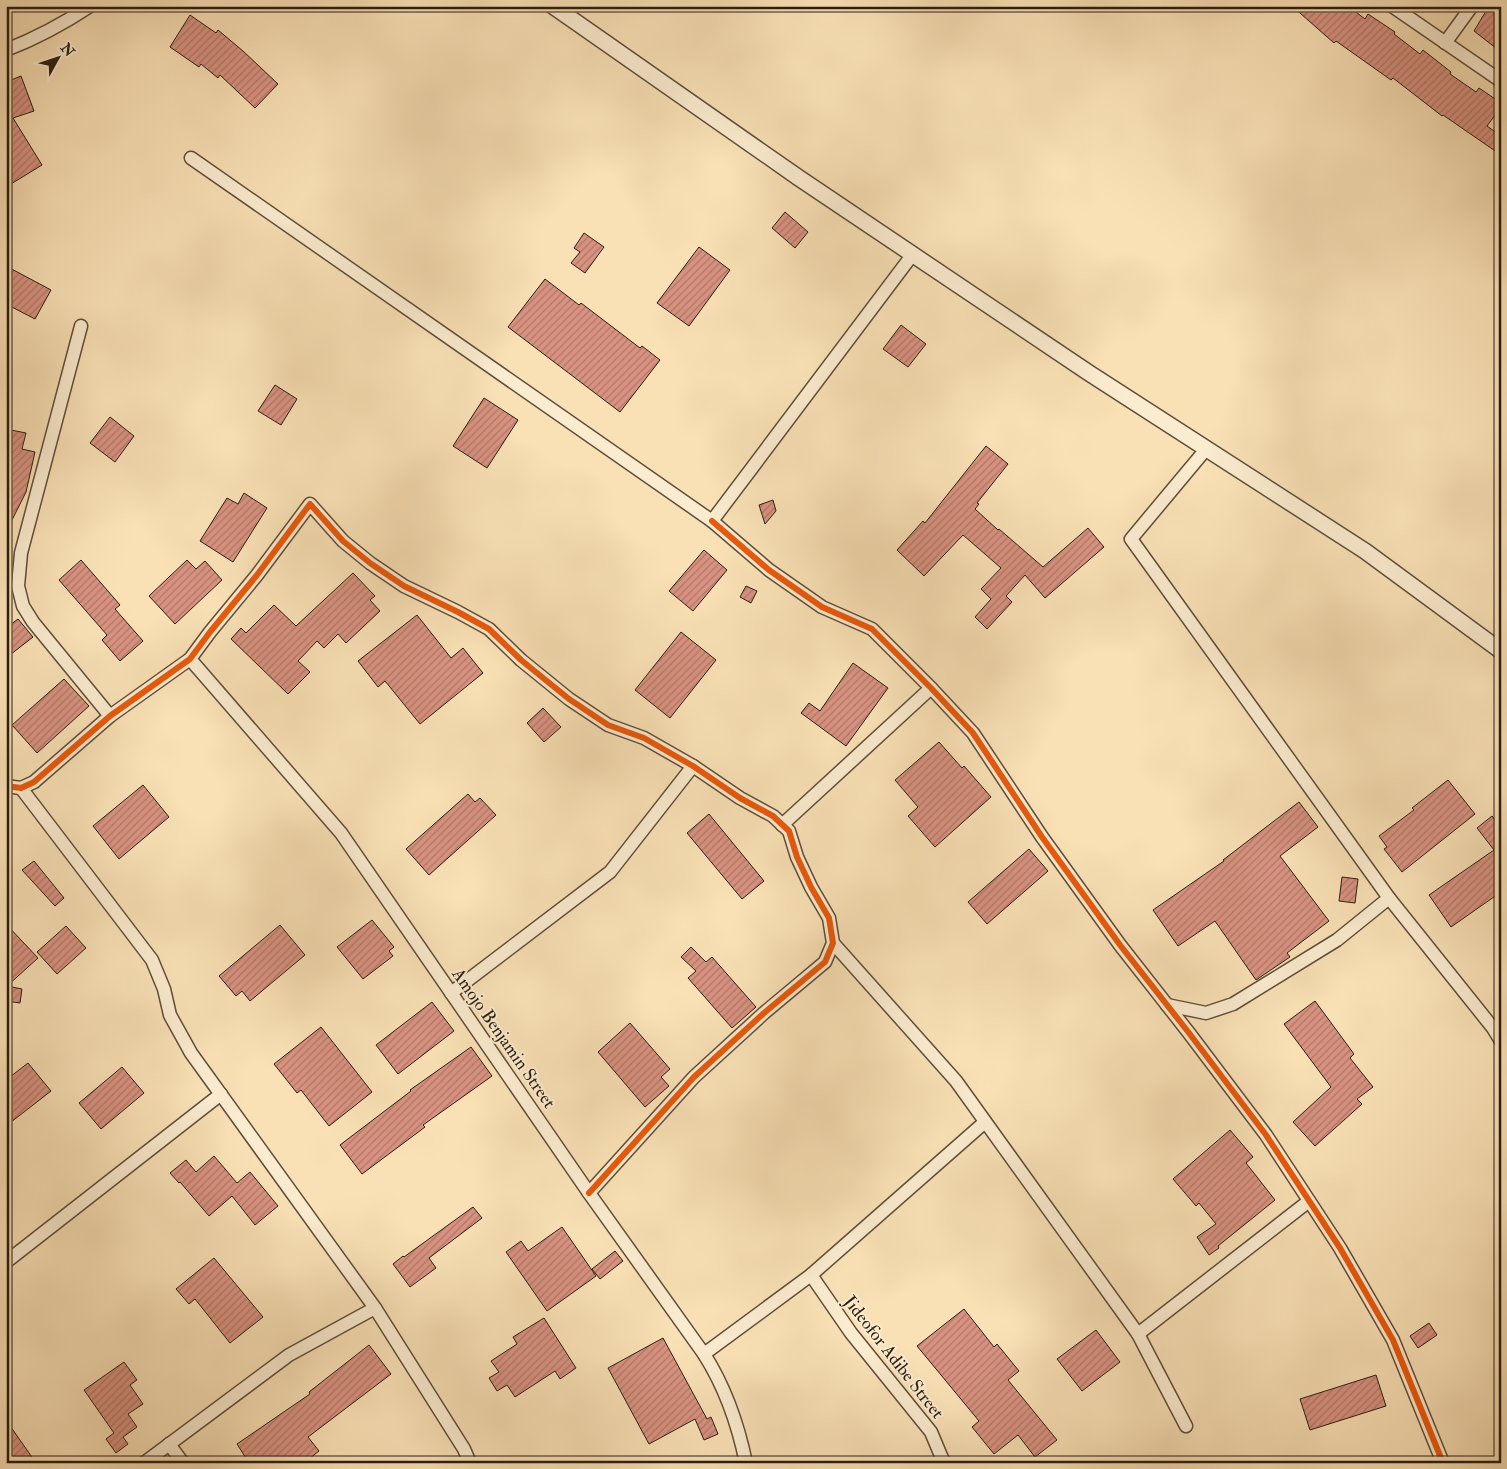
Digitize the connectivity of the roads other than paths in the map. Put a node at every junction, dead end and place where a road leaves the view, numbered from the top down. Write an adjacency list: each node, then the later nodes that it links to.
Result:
1 (90, 6): 6 (street)
2 (553, 6): 9 (street)
3 (1392, 6): 5 (street)
4 (1472, 6): 5 (street)
5 (1445, 43): 7 (street)
6 (6, 50)
7 (1501, 81)
8 (191, 158): 12 (street)
9 (913, 254): 11 (street); 12 (street)
10 (81, 326): 16 (street)
11 (1207, 448): 13 (street); 21 (street)
12 (712, 521): 15 (street)
13 (1501, 651)
14 (190, 660): 16 (street); 17 (street); 23 (street, Amojo Benjamin Street)
15 (931, 688): 20 (street); 24 (street)
16 (110, 716): 19 (street)
17 (693, 766): 20 (street); 23 (street)
18 (6, 786): 19 (street)
19 (21, 788): 26 (street)
20 (782, 825): 22 (street)
21 (1389, 898): 24 (street); 25 (street)
22 (833, 943): 27 (street); 28 (street)
23 (452, 993): 28 (street, Amojo Benjamin Street)
24 (1168, 1005): 29 (street)
25 (1501, 1041)
26 (221, 1094): 30 (street); 32 (street)
27 (985, 1122): 31 (street); 33 (street)
28 (589, 1193): 34 (street, Amojo Benjamin Street)
29 (1309, 1201): 33 (street); 42 (street)
30 (9, 1256)
31 (811, 1276): 34 (street); 41 (street, Jideofor Adibe Street)
32 (375, 1308): 36 (street); 39 (street)
33 (1138, 1334): 35 (street)
34 (704, 1354): 40 (street, Amojo Benjamin Street)
35 (1186, 1426)
36 (169, 1444): 37 (street); 38 (street)
37 (144, 1463)
38 (183, 1463)
39 (470, 1463)
40 (746, 1463)
41 (944, 1463)
42 (1443, 1463)

